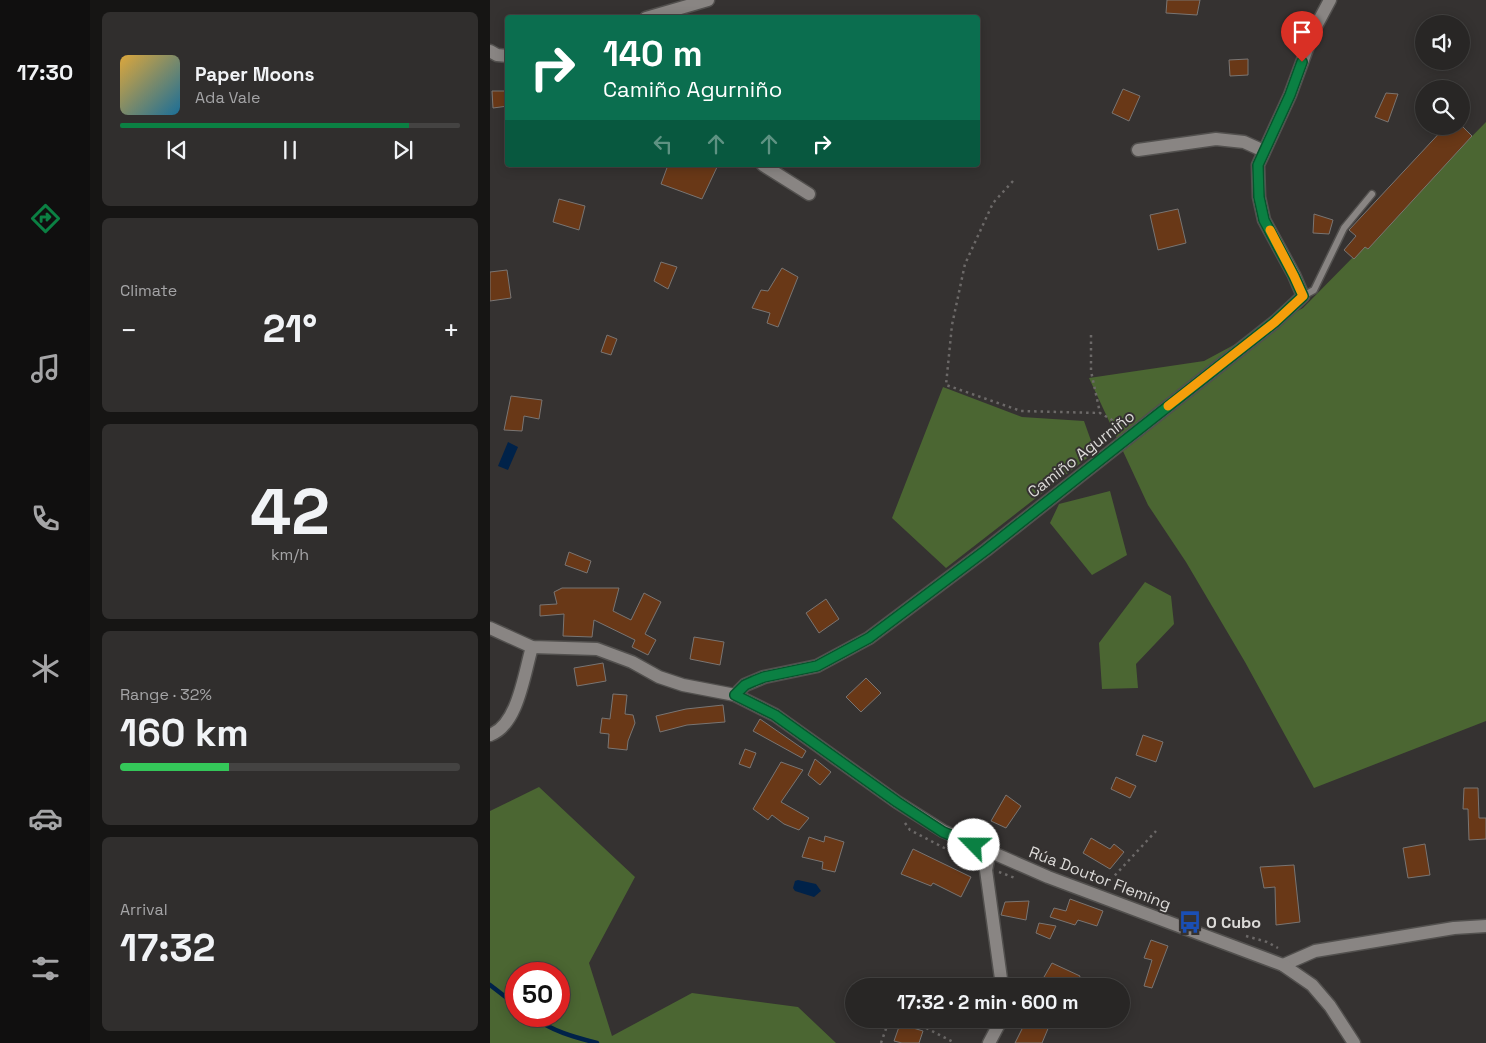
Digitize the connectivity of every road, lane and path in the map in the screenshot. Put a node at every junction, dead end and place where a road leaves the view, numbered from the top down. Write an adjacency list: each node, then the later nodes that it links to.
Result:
1 (708, 0): 3 (street)
2 (1330, 0): 7 (street)
3 (656, 15)
4 (490, 51): 5 (street)
5 (505, 56)
6 (1138, 150): 7 (street)
7 (1264, 151): 12 (street)
8 (766, 167): 10 (street)
9 (1013, 181): 14 (path)
10 (809, 194)
11 (1372, 194): 12 (lane)
12 (1303, 296): 15 (street, Camiño Agurniño)
13 (1091, 335): 14 (path)
14 (1100, 413): 15 (path)
15 (1114, 449): 18 (street, Camiño Agurniño)
16 (490, 628): 17 (street, Rúa Doutor Fleming)
17 (532, 648): 18 (street, Rúa Doutor Fleming); 19 (street)
18 (735, 695): 21 (street, Rúa Doutor Fleming)
19 (490, 735)
20 (1156, 831): 22 (path)
21 (990, 852): 22 (street, Rúa Doutor Fleming); 25 (street)
22 (1098, 895): 24 (street, Rúa Doutor Fleming)
23 (1486, 926): 24 (street)
24 (1283, 965): 32 (street, Rúa Doutor Fleming)
25 (1001, 978)
26 (886, 1028): 29 (path)
27 (926, 1028): 30 (path)
28 (997, 1028): 31 (street)
29 (881, 1043)
30 (955, 1043)
31 (989, 1043)
32 (1354, 1043)

